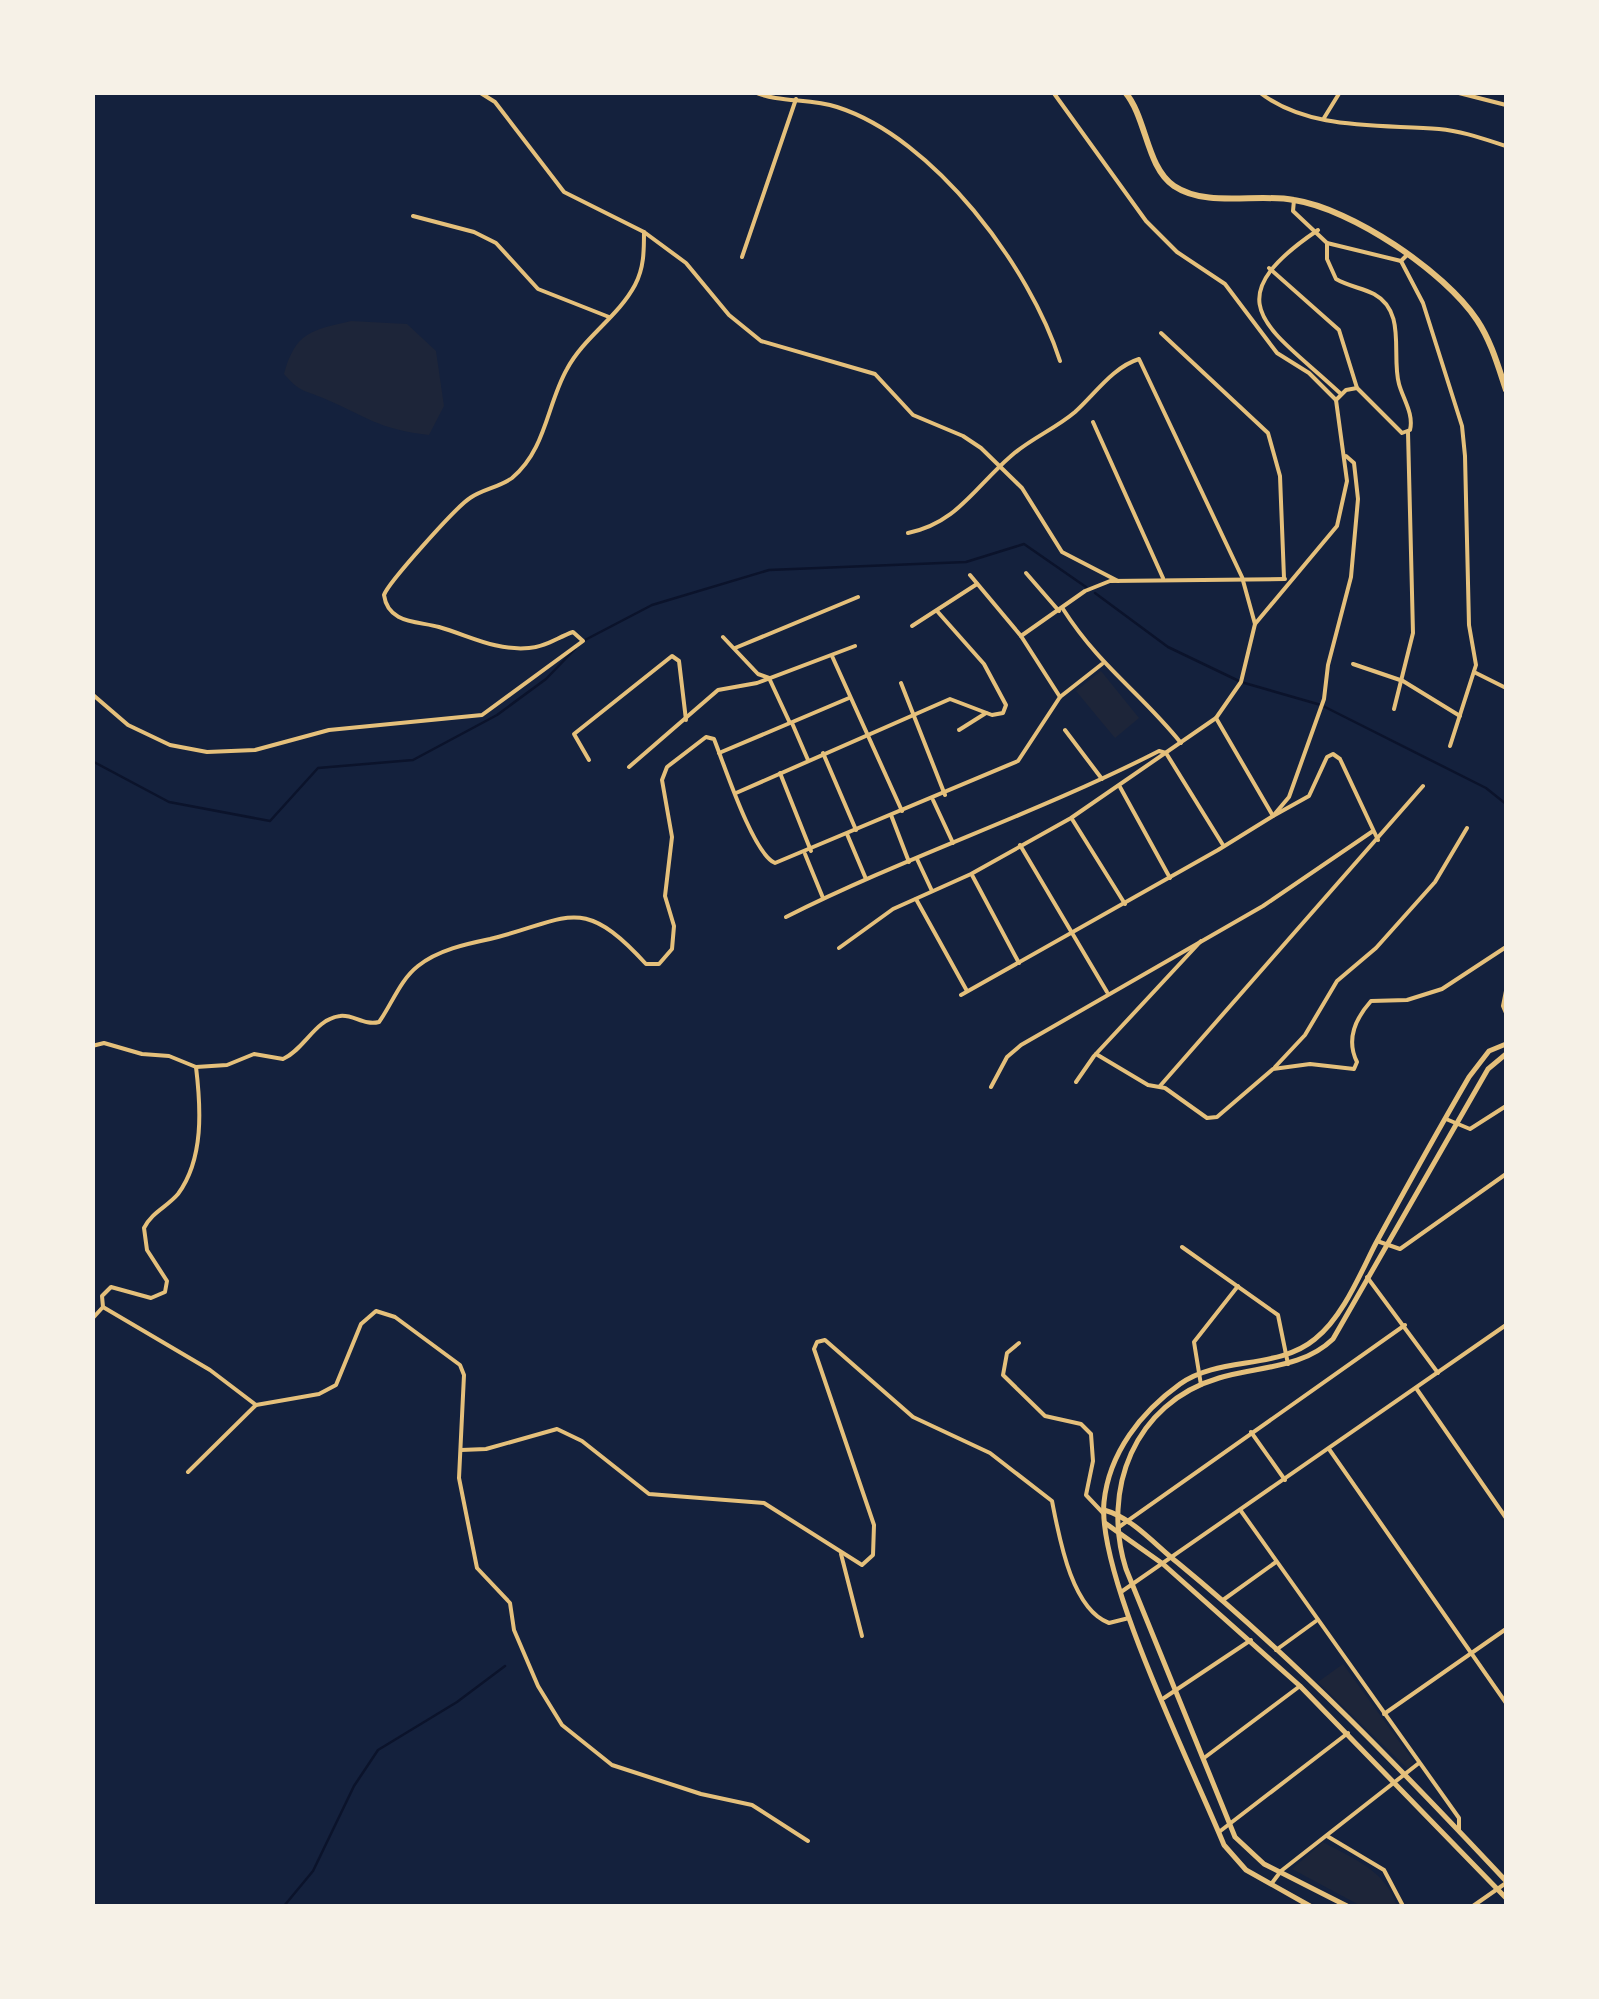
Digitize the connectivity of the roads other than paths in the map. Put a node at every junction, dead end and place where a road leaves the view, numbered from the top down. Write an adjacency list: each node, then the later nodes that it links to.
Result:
1 (479, 92): 15 (street)
2 (754, 92): 8 (street)
3 (1053, 92): 26 (street)
4 (1124, 92): 12 (main road)
5 (1259, 92): 10 (street)
6 (1340, 92): 10 (street)
7 (1455, 92): 9 (street)
8 (796, 99): 17 (street); 22 (street)
9 (1506, 106)
10 (1324, 118): 11 (street)
11 (1506, 146)
12 (1294, 200): 14 (street); 18 (main road)
13 (412, 216): 20 (street)
14 (1318, 230): 16 (street); 19 (street)
15 (644, 232): 20 (street); 30 (street)
16 (1327, 243): 18 (street); 28 (street)
17 (742, 257)
18 (1404, 258): 24 (main road); 51 (street)
19 (1269, 268): 23 (street); 25 (street)
20 (610, 316): 56 (street)
21 (1161, 333): 35 (street)
22 (1060, 360)
23 (1357, 388): 25 (street); 28 (street)
24 (1506, 390)
25 (1341, 394): 26 (street)
26 (1336, 400): 29 (street)
27 (1093, 422): 37 (street)
28 (1408, 432): 53 (street)
29 (1346, 456): 35 (street); 86 (street)
30 (1000, 467): 31 (street); 34 (street); 36 (street)
31 (908, 533)
32 (1026, 573): 40 (street)
33 (970, 575): 38 (street)
34 (1242, 577): 35 (street); 37 (street); 42 (street)
35 (1286, 579): 42 (street)
36 (1118, 580): 37 (street); 40 (street)
37 (1163, 580)
38 (978, 584): 41 (street); 44 (street)
39 (858, 596): 47 (street)
40 (1061, 610): 44 (street); 49 (street)
41 (937, 611): 43 (street); 60 (street)
42 (1255, 624): 63 (street)
43 (912, 626)
44 (1021, 636): 57 (street)
45 (723, 637): 47 (street)
46 (854, 646): 48 (street)
47 (735, 648): 52 (street)
48 (831, 655): 52 (street); 58 (street)
49 (1102, 664): 57 (street); 69 (street)
50 (1353, 664): 53 (street)
51 (1474, 672): 55 (street); 62 (street)
52 (769, 678): 64 (street); 65 (street)
53 (1403, 681): 59 (street); 62 (street)
54 (901, 683): 61 (street)
55 (1506, 688)
56 (92, 694)
57 (1060, 697): 82 (street)
58 (850, 698): 65 (street); 68 (street)
59 (1394, 709)
60 (986, 713): 61 (street); 66 (street)
61 (914, 716): 68 (street); 82 (street)
62 (1462, 717): 70 (street)
63 (1216, 718): 69 (street); 86 (street)
64 (686, 720): 74 (street); 76 (street)
65 (790, 722): 71 (street); 75 (street)
66 (959, 730)
67 (1066, 730): 78 (street)
68 (868, 736): 72 (street); 84 (street)
69 (1181, 743): 73 (street)
70 (1450, 746)
71 (719, 752): 81 (street); 121 (street)
72 (823, 753): 75 (street); 89 (street)
73 (1166, 753): 78 (street); 80 (street); 95 (street)
74 (589, 760)
75 (808, 760): 77 (street)
76 (629, 766)
77 (780, 772): 81 (street); 96 (street)
78 (1102, 779): 93 (street)
79 (1424, 786): 92 (street)
80 (1120, 787): 87 (street); 100 (street)
81 (736, 792): 96 (street)
82 (945, 794): 83 (street)
83 (933, 800): 84 (street); 93 (street)
84 (902, 811): 85 (street)
85 (891, 815): 89 (street); 98 (street)
86 (1272, 816): 90 (street); 95 (street)
87 (1071, 818): 94 (street); 105 (street)
88 (1467, 828): 122 (street)
89 (856, 830): 91 (street)
90 (1373, 831): 92 (street); 108 (street)
91 (847, 834): 96 (street); 101 (street)
92 (1378, 840): 124 (street)
93 (953, 844): 97 (street)
94 (1020, 845): 99 (street); 107 (street)
95 (1224, 846): 100 (street)
96 (808, 852): 103 (street)
97 (917, 859): 98 (street); 102 (street)
98 (909, 862): 101 (street)
99 (971, 874): 102 (street); 111 (street)
100 (1170, 878): 105 (street)
101 (866, 879): 103 (street)
102 (932, 891): 104 (street)
103 (823, 898): 106 (street)
104 (916, 898): 110 (street); 113 (street)
105 (1124, 904): 107 (street)
106 (786, 917)
107 (1074, 934): 111 (street); 115 (street)
108 (1204, 937): 115 (street); 119 (street)
109 (1506, 946): 122 (street)
110 (839, 948)
111 (1019, 963): 113 (street)
112 (1506, 991): 116 (street)
113 (968, 992): 114 (street)
114 (961, 994)
115 (1108, 994): 125 (street)
116 (1506, 1012)
117 (1506, 1044): 127 (street)
118 (92, 1046): 121 (street)
119 (1096, 1054): 123 (street); 124 (street)
120 (1506, 1054): 128 (street)
121 (196, 1067): 136 (street)
122 (1273, 1069): 124 (street)
123 (1076, 1082)
124 (1160, 1086)
125 (990, 1088)
126 (1506, 1106): 128 (street)
127 (1445, 1118): 128 (street); 130 (street)
128 (1457, 1125): 132 (street)
129 (1506, 1174): 132 (street)
130 (1377, 1241): 132 (street); 133 (street)
131 (1182, 1247): 135 (street)
132 (1390, 1247): 134 (street)
133 (1360, 1273): 134 (street); 141 (street)
134 (1371, 1280): 138 (street); 142 (street)
135 (1238, 1286): 141 (street); 143 (street)
136 (103, 1307): 137 (street); 147 (street)
137 (92, 1319)
138 (1405, 1325): 144 (street); 148 (street)
139 (1506, 1327): 144 (street)
140 (1018, 1342): 154 (street)
141 (1287, 1352): 142 (street); 143 (street)
142 (1288, 1364): 145 (street)
143 (1197, 1373): 145 (street); 154 (street)
144 (1438, 1373): 146 (street)
145 (1201, 1385): 155 (street)
146 (1416, 1388): 149 (street); 156 (street)
147 (256, 1405): 150 (street); 151 (street)
148 (1251, 1432): 152 (street); 157 (street)
149 (1329, 1449): 152 (street); 173 (street)
150 (461, 1450): 160 (street); 188 (street)
151 (188, 1472)
152 (1285, 1480): 153 (street)
153 (1240, 1510): 161 (street); 162 (street)
154 (1104, 1512): 155 (street); 158 (street)
155 (1114, 1513): 157 (street); 159 (street)
156 (1506, 1518)
157 (1126, 1520): 159 (street); 161 (street)
158 (1105, 1522): 159 (street); 165 (street)
159 (1117, 1527): 163 (street); 164 (street)
160 (842, 1552): 167 (street); 170 (street)
161 (1172, 1558): 163 (street); 166 (street)
162 (1276, 1562): 166 (street); 168 (street)
163 (1163, 1564): 164 (street); 171 (street)
164 (1132, 1586): 165 (street); 175 (street)
165 (1121, 1592): 167 (street)
166 (1223, 1600): 172 (street)
167 (1130, 1617): 176 (street)
168 (1316, 1620): 172 (street); 178 (street)
169 (1506, 1628): 173 (street)
170 (862, 1636)
171 (1251, 1640): 174 (street); 175 (street)
172 (1276, 1650): 182 (street)
173 (1472, 1653): 177 (street); 178 (street)
174 (1300, 1686): 179 (street); 180 (street)
175 (1177, 1692): 176 (street); 180 (street)
176 (1164, 1698): 186 (street)
177 (1506, 1703)
178 (1384, 1714): 181 (street)
179 (1348, 1733): 183 (street); 184 (street)
180 (1204, 1758): 184 (street)
181 (1419, 1763): 182 (street); 185 (street)
182 (1404, 1775): 183 (street); 185 (street)
183 (1395, 1782): 187 (street); 192 (street)
184 (1230, 1825): 186 (street); 189 (street)
185 (1459, 1830): 190 (street)
186 (1218, 1832): 191 (street)
187 (1328, 1836): 189 (street); 196 (street)
188 (808, 1840)
189 (1280, 1872): 191 (street); 195 (street)
190 (1506, 1882): 192 (street)
191 (1271, 1885): 194 (street)
192 (1498, 1889): 193 (street); 197 (street)
193 (1506, 1898)
194 (1310, 1906)
195 (1348, 1906)
196 (1402, 1906)
197 (1473, 1906)

